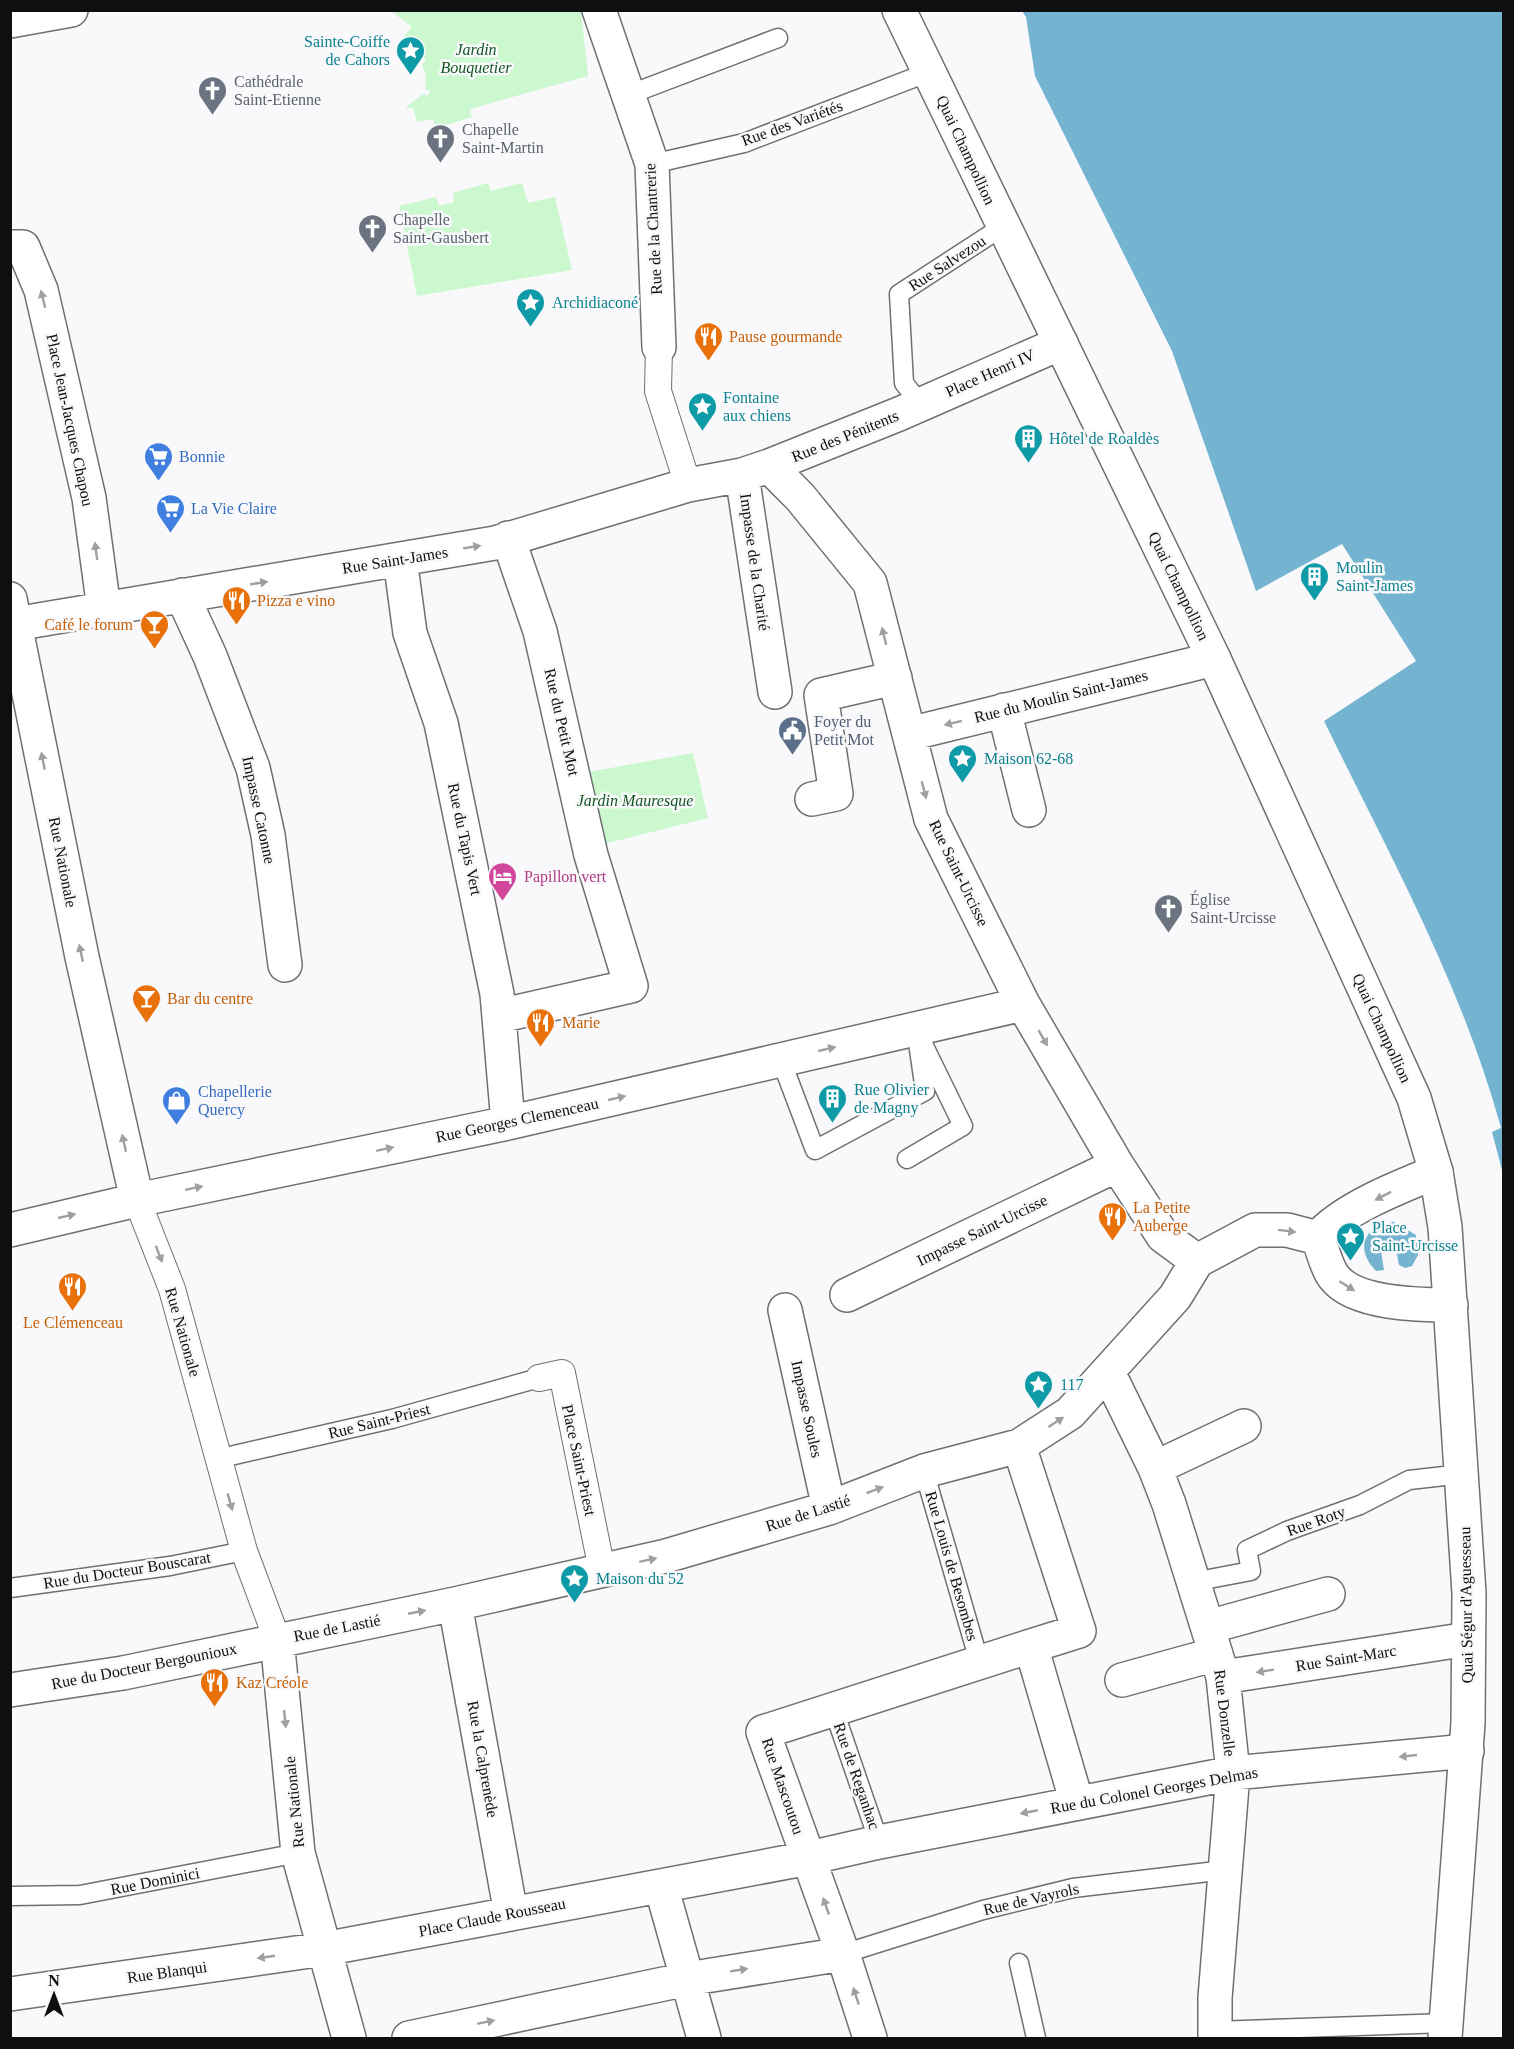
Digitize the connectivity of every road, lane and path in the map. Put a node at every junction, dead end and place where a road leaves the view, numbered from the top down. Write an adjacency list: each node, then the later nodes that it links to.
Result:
1 (71, 10): 4 (street)
2 (599, 10): 7 (street, Rue de la Chantrerie)
3 (899, 10): 6 (street, Quai Champollion)
4 (10, 21)
5 (778, 38): 7 (lane)
6 (929, 72): 8 (lane, Rue des Variétés); 9 (street, Quai Champollion)
7 (628, 95): 8 (street, Rue de la Chantrerie)
8 (652, 164): 12 (street, Rue de la Chantrerie)
9 (1002, 226): 11 (street, Quai Champollion); 13 (lane, Rue Salvezou)
10 (10, 247): 19 (street, Place Jean-Jacques Chapou, one-way to 10)
11 (1061, 343): 13 (street, Place Henri IV); 22 (street, Quai Champollion)
12 (659, 347): 15 (street)
13 (920, 404): 14 (street, Rue des Pénitents)
14 (756, 470): 15 (street, Rue Saint-James); 23 (street, Rue Saint-Urcisse, one-way to 14); 24 (street, Impasse de la Charité)
15 (688, 485): 16 (street, Rue Saint-James)
16 (508, 538): 17 (street, Rue Saint-James, one-way to 16); 31 (street, Rue du Petit Mot)
17 (400, 559): 18 (street, Rue Saint-James, one-way to 17); 31 (street, Rue du Tapis Vert)
18 (182, 595): 19 (street, Rue Saint-James); 29 (street, Impasse Catonne)
19 (104, 609): 20 (street, Rue Saint-James)
20 (13, 611): 21 (street, Rue Nationale)
21 (16, 658): 38 (street, Rue Nationale, one-way to 21)
22 (1214, 659): 25 (street, Rue du Moulin Saint-James); 37 (street, Quai Champollion)
23 (895, 678): 26 (street, Rue Saint-Urcisse); 27 (street)
24 (775, 692)
25 (1004, 710): 26 (street, Rue du Moulin Saint-James, one-way to 26); 28 (street)
26 (909, 734): 30 (street, Rue Saint-Urcisse, one-way to 30)
27 (812, 799)
28 (1029, 810)
29 (285, 965)
30 (1023, 1004): 32 (street, Rue Georges Clemenceau); 36 (street, Rue Saint-Urcisse, one-way to 36)
31 (499, 1016): 34 (street, Rue du Tapis Vert)
32 (916, 1029): 33 (street, Rue Georges Clemenceau, one-way to 32); 33 (lane); 35 (lane)
33 (781, 1060): 34 (street, Rue Georges Clemenceau, one-way to 33)
34 (508, 1123): 38 (street, Rue Georges Clemenceau, one-way to 34)
35 (907, 1159)
36 (1117, 1165): 41 (street, Rue Saint-Urcisse); 42 (street, Impasse Saint-Urcisse)
37 (1436, 1172): 40 (street, one-way to 40); 43 (street, Quai Ségur d'Aguesseau)
38 (137, 1200): 39 (street, Rue Georges Clemenceau, one-way to 38); 49 (street, Rue Nationale, one-way to 49)
39 (10, 1230)
40 (1318, 1238): 41 (street, one-way to 40); 43 (street, one-way to 43)
41 (1197, 1261): 45 (street, Rue de Lastié)
42 (847, 1295)
43 (1451, 1305): 52 (street, Quai Ségur d'Aguesseau)
44 (785, 1310): 53 (street, Impasse Soules)
45 (1108, 1372): 48 (street, Rue de Lastié, one-way to 45); 50 (street, Rue Donzelle)
46 (539, 1378): 49 (lane, Rue Saint-Priest); 55 (street, Place Saint-Priest)
47 (1244, 1426): 50 (street)
48 (1019, 1446): 51 (street, Rue de Lastié); 62 (street, Rue Mascoutou)
49 (217, 1459): 54 (street, Rue Nationale, one-way to 54)
50 (1155, 1468): 56 (street, Rue Donzelle)
51 (924, 1471): 53 (street, Rue de Lastié, one-way to 51); 64 (lane, Rue Louis de Besombes)
52 (1462, 1474): 56 (lane, Rue Roty); 60 (street, Quai Ségur d'Aguesseau)
53 (829, 1508): 55 (street, Rue de Lastié, one-way to 53)
54 (244, 1551): 57 (lane, Rue du Docteur Bouscarat); 61 (street, Rue Nationale)
55 (602, 1570): 59 (street, Rue de Lastié)
56 (1193, 1582): 63 (street, Rue Donzelle)
57 (10, 1588)
58 (1328, 1594): 63 (street)
59 (455, 1605): 61 (street, Rue de Lastié, one-way to 59); 77 (street, Rue la Calprenède)
60 (1468, 1639): 63 (street, Rue Saint-Marc, one-way to 63); 68 (street, Quai Ségur d'Aguesseau)
61 (277, 1640): 66 (street, Rue du Docteur Bergounioux); 72 (street, Rue Nationale, one-way to 72)
62 (1032, 1646): 64 (street, Rue Mascoutou); 70 (street)
63 (1216, 1653): 65 (street); 69 (street, Rue Donzelle)
64 (979, 1661): 67 (street, Rue Mascoutou)
65 (1122, 1680)
66 (10, 1690)
67 (834, 1711): 71 (lane, Rue de Reganhac); 73 (street, Rue Mascoutou)
68 (1467, 1751): 69 (street, Rue du Colonel Georges Delmas, one-way to 69); 83 (street, Quai Ségur d'Aguesseau)
69 (1233, 1773): 70 (street, Rue du Colonel Georges Delmas); 74 (street, Rue Donzelle)
70 (1077, 1803): 71 (street, Rue du Colonel Georges Delmas, one-way to 71)
71 (879, 1842): 73 (street, Rue du Colonel Georges Delmas)
72 (298, 1853): 76 (lane, Rue Dominici); 78 (street, Rue Nationale)
73 (809, 1858): 75 (street, Place Claude Rousseau); 79 (street, Rue Mascoutou, one-way to 73)
74 (1225, 1870): 79 (lane, Rue de Vayrols); 84 (street, Rue Donzelle)
75 (661, 1886): 77 (street, Place Claude Rousseau); 81 (street)
76 (10, 1896)
77 (511, 1914): 78 (street, Place Claude Rousseau)
78 (324, 1949): 82 (street, Rue Blanqui, one-way to 82); 85 (street, Rue Nationale)
79 (843, 1954): 81 (street, one-way to 79); 88 (street, Rue Mascoutou, one-way to 79)
80 (1019, 1963): 89 (lane)
81 (691, 1992): 86 (street, one-way to 81); 87 (street)
82 (10, 1994)
83 (1446, 2031): 84 (lane)
84 (1215, 2035)
85 (349, 2038)
86 (409, 2038)
87 (704, 2038)
88 (870, 2038)
89 (1036, 2038)

